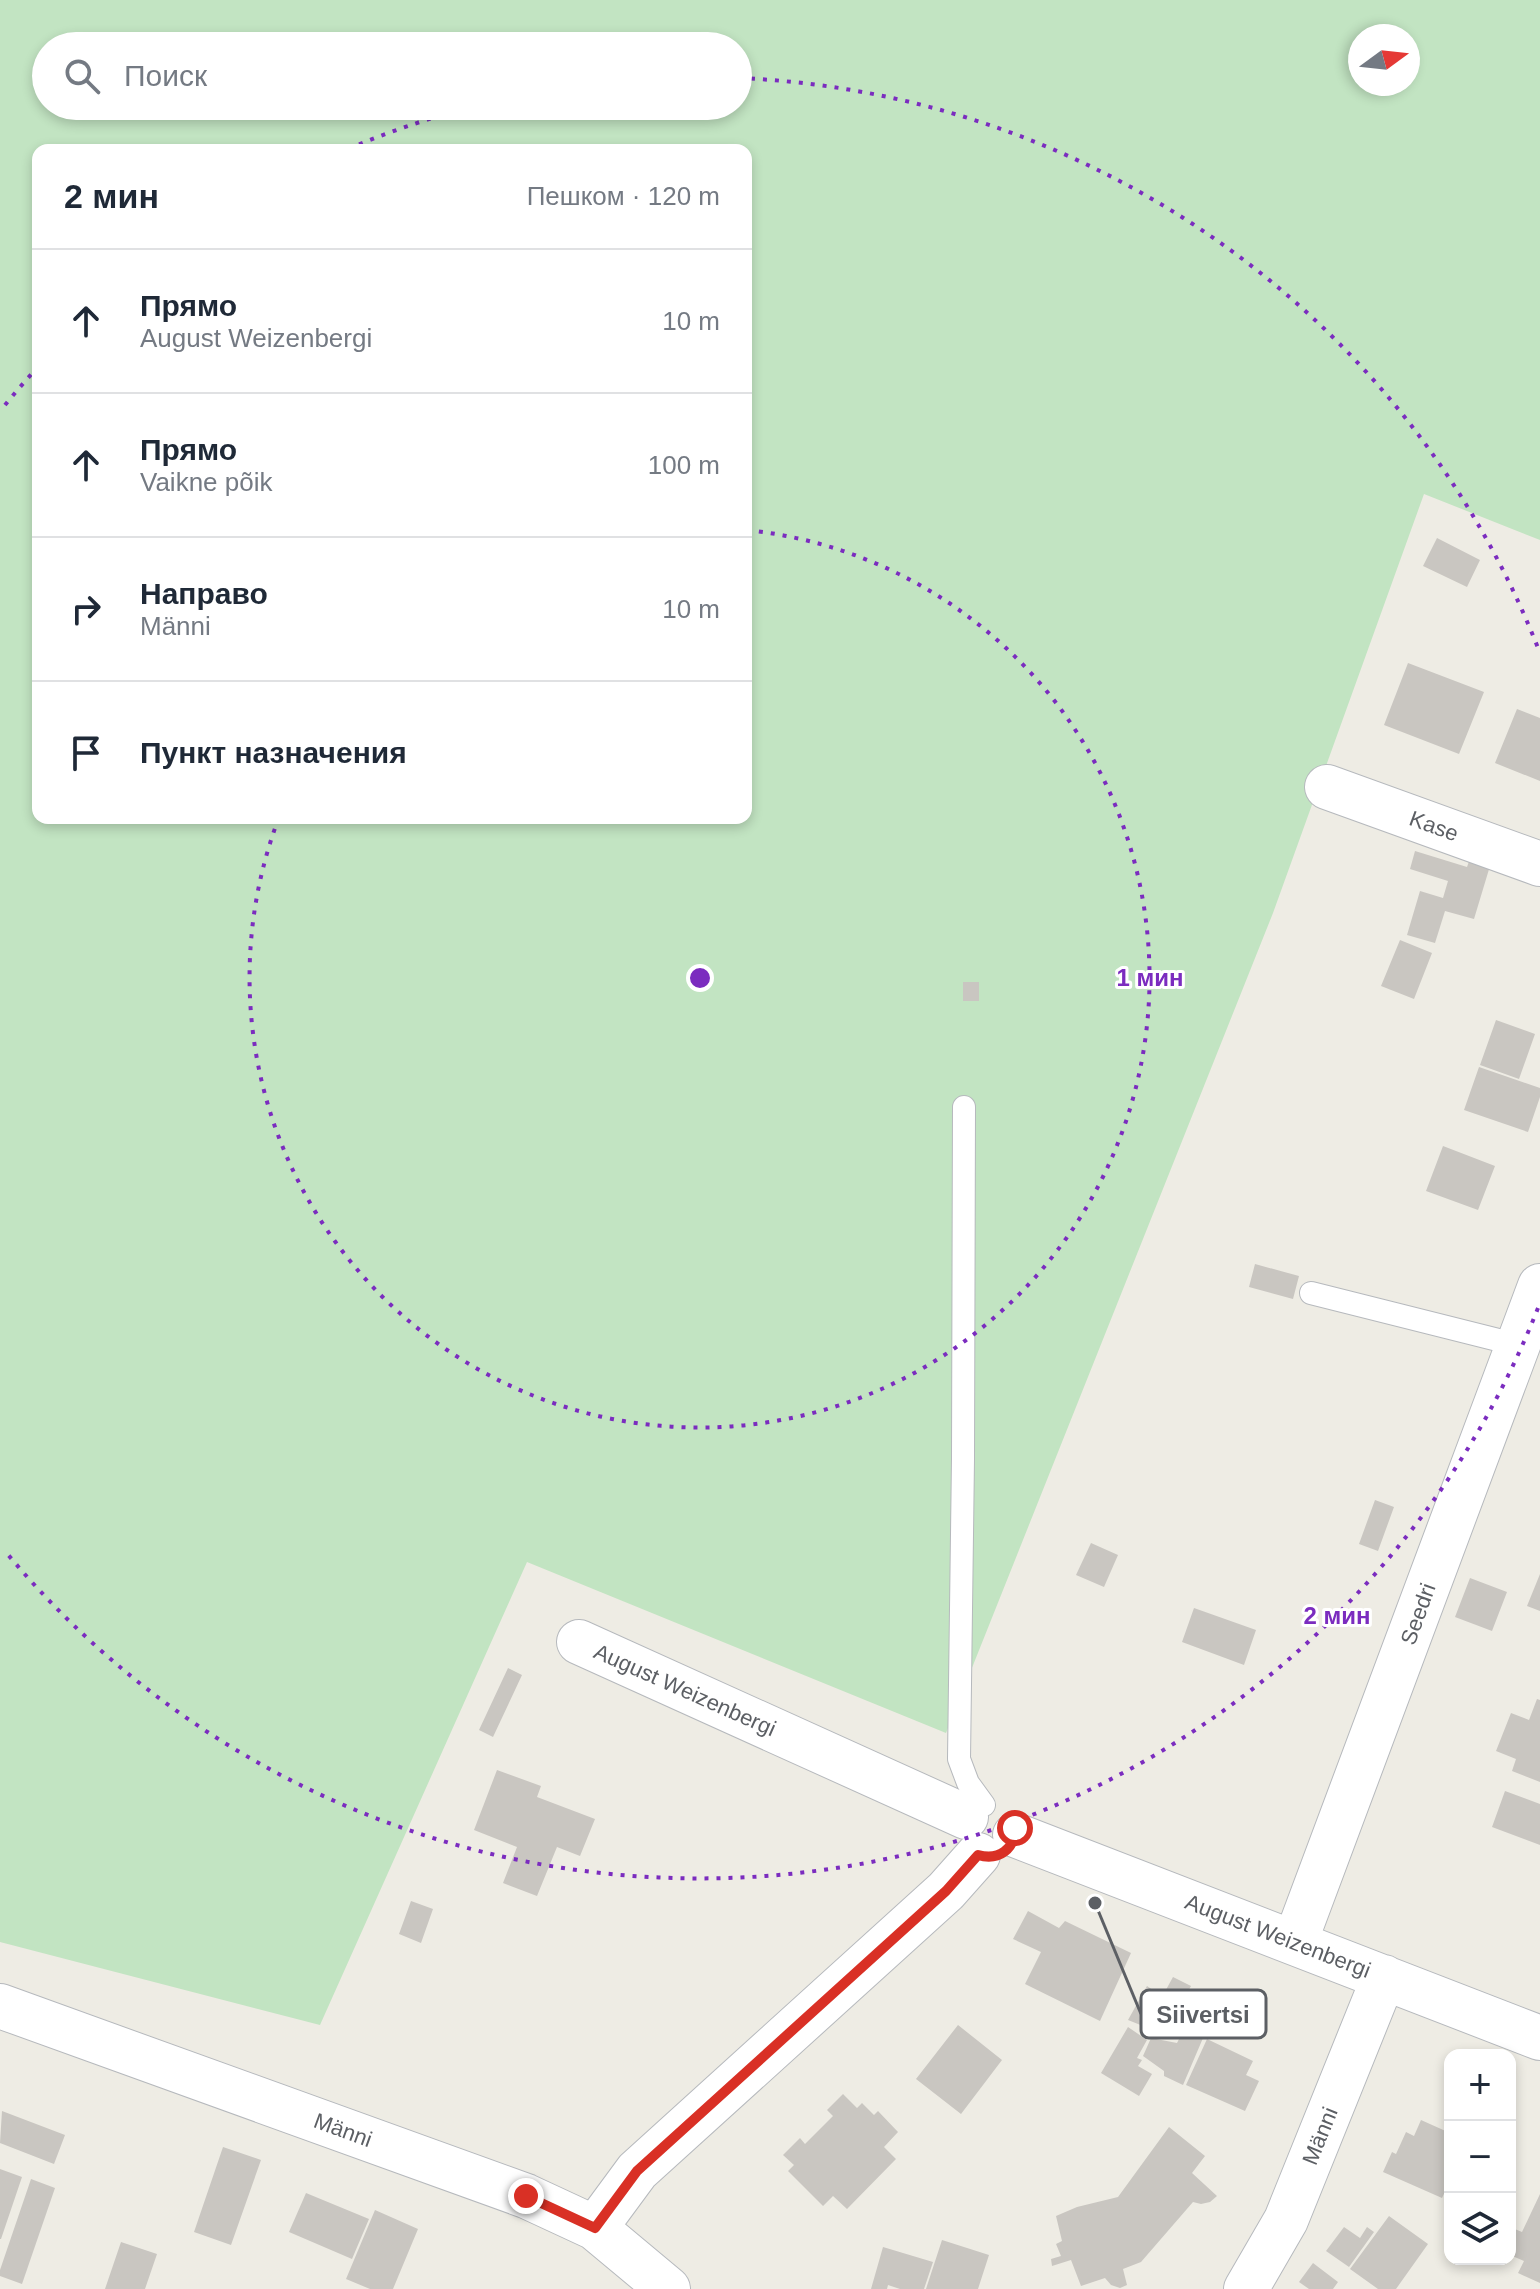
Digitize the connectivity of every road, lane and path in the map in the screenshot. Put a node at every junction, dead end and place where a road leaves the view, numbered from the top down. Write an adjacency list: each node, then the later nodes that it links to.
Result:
1 (1327, 787): 2 (street, Kase)
2 (1540, 864)
3 (964, 1107): 8 (lane)
4 (1540, 1286): 6 (street, Seedri)
5 (1311, 1293): 6 (lane)
6 (1518, 1345): 9 (street, Seedri)
7 (579, 1642): 8 (street, August Weizenbergi)
8 (986, 1828): 9 (street, August Weizenbergi); 13 (street)
9 (1295, 1942): 10 (street, August Weizenbergi)
10 (1384, 1977): 12 (street, August Weizenbergi); 15 (street, Männi)
11 (0, 2006): 13 (street, Männi)
12 (1540, 2038)
13 (595, 2228): 14 (street, Männi)
14 (668, 2289)
15 (1246, 2289)

